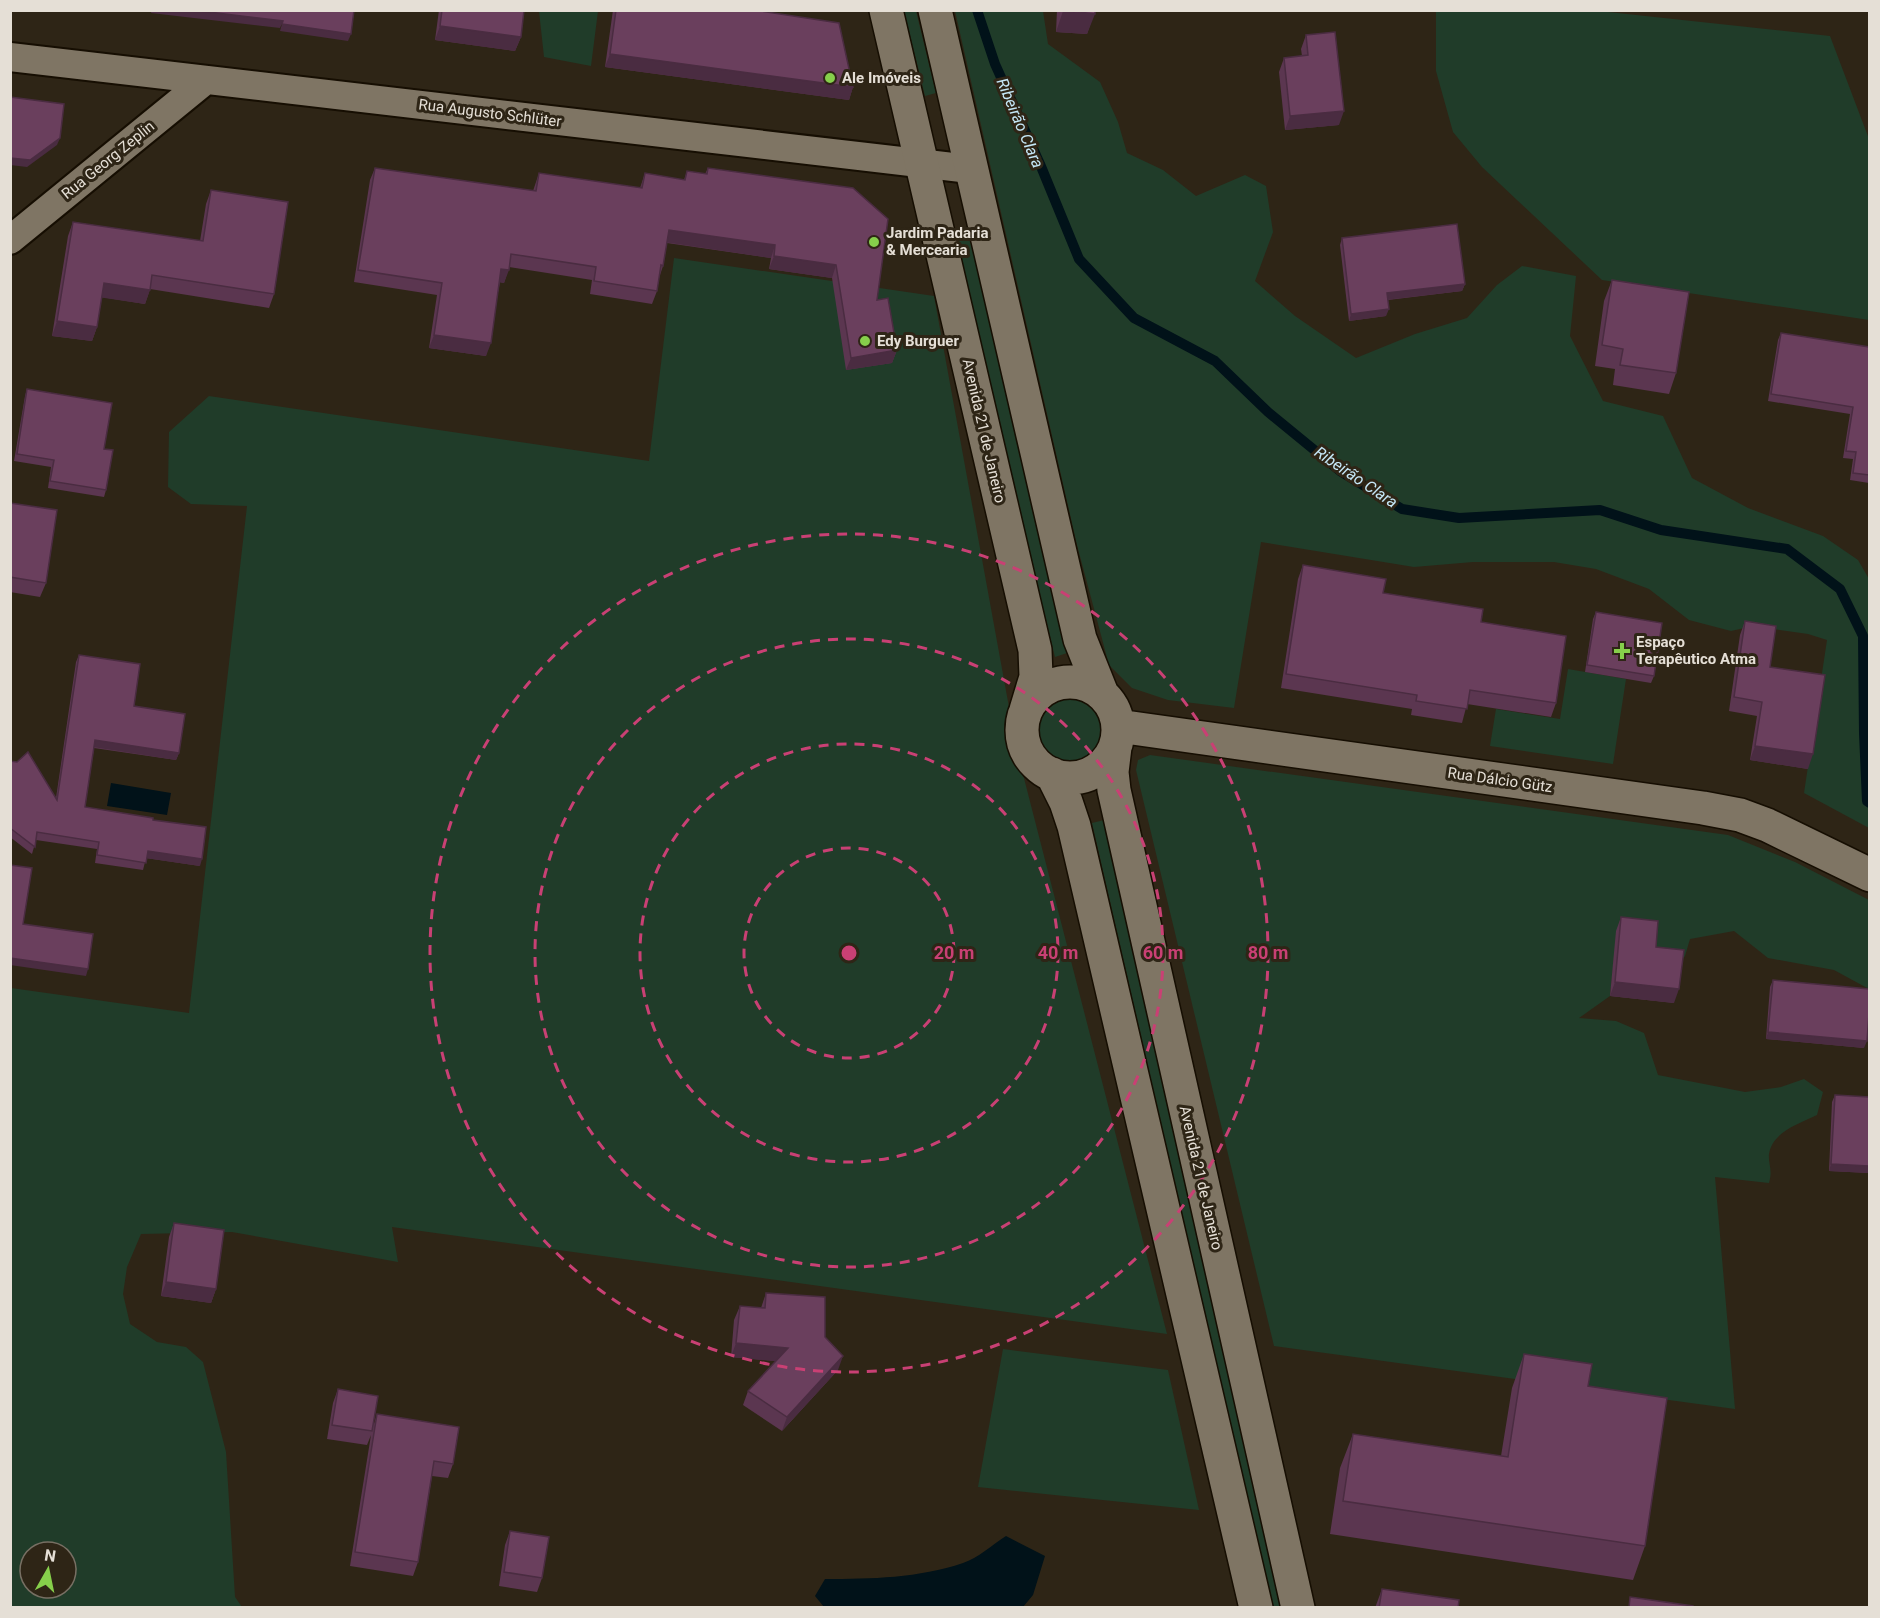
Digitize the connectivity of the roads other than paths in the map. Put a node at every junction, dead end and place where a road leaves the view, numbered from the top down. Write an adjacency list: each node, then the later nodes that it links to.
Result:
1 (886, 10): 5 (main road, Avenida 21 de Janeiro)
2 (935, 10): 6 (main road)
3 (10, 57): 4 (street, Rua Augusto Schlüter)
4 (206, 80): 5 (street, Rua Augusto Schlüter); 7 (street, Rua Georg Zeplin)
5 (921, 163): 6 (street, Rua Augusto Schlüter); 9 (main road, Avenida 21 de Janeiro)
6 (970, 169): 8 (main road)
7 (10, 240)
8 (1102, 694): 9 (main road); 10 (main road)
9 (1026, 710): 11 (main road)
10 (1116, 737): 11 (main road); 12 (main road, Rua Dálcio Gütz); 14 (main road, Avenida 21 de Janeiro)
11 (1052, 774): 13 (main road)
12 (1869, 875)
13 (1256, 1608)
14 (1299, 1608)

